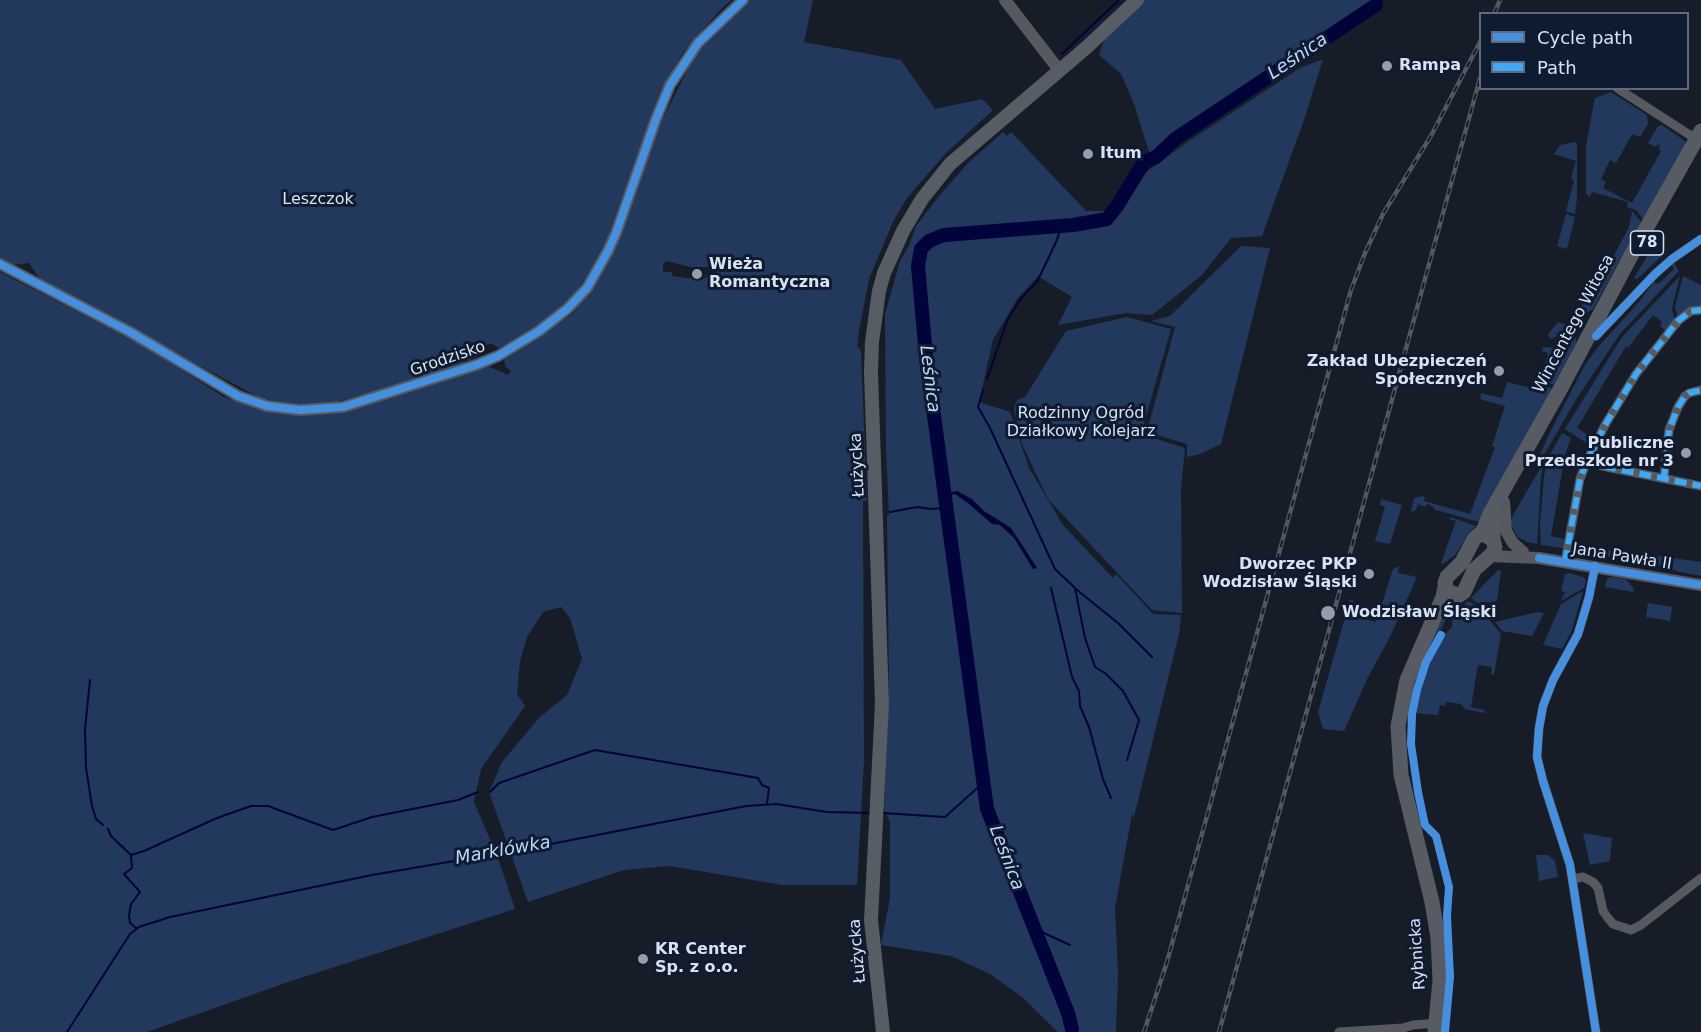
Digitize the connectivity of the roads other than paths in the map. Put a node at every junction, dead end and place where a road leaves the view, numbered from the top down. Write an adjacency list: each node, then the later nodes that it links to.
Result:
1 (743, 0): 8 (street, Grodzisko)
2 (1005, 0): 4 (street)
3 (1137, 0): 4 (main road, Łużycka)
4 (1059, 70): 27 (main road, Łużycka)
5 (1620, 90): 6 (street)
6 (1699, 141): 10 (main road, Wincentego Witosa / 78); 16 (main road, Wincentego Witosa / 78)
7 (1701, 239): 10 (street)
8 (0, 264)
9 (1701, 310): 12 (street)
10 (1596, 336): 15 (main road, Wincentego Witosa / 78)
11 (1701, 390): 13 (street)
12 (1587, 461): 13 (street); 19 (street)
13 (1664, 478): 14 (street)
14 (1701, 486)
15 (1504, 502): 16 (main road, Wincentego Witosa / 78); 17 (street)
16 (1489, 543): 17 (street, Jana Pawła II); 18 (street, Jana Pawła II); 22 (main road, 78); 22 (main road, 78)
17 (1523, 552): 18 (street, Jana Pawła II)
18 (1539, 558): 19 (street, Jana Pawła II)
19 (1565, 562): 20 (street, Jana Pawła II)
20 (1595, 566): 21 (street, Jana Pawła II); 24 (street)
21 (1701, 585)
22 (1451, 591): 26 (main road, Rybnicka / 78)
23 (1701, 878): 24 (street)
24 (1572, 879): 30 (street)
25 (1403, 1028): 26 (street); 28 (street); 29 (street)
26 (1436, 1028)
27 (882, 1032)
28 (1340, 1032)
29 (1414, 1032)
30 (1596, 1032)

